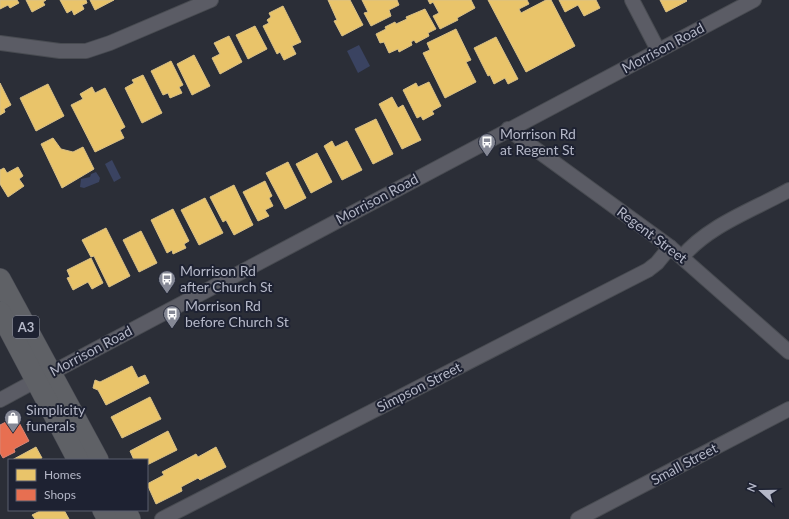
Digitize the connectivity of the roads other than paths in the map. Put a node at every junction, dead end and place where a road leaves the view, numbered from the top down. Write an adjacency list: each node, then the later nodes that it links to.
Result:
1 (211, 0): 4 (street)
2 (632, 0): 5 (street)
3 (754, 0): 5 (street, Morrison Road)
4 (0, 43)
5 (658, 50): 6 (street, Morrison Road)
6 (508, 129): 8 (street, Regent Street); 13 (street, Morrison Road)
7 (789, 190): 9 (street)
8 (670, 247): 9 (street, Regent Street); 18 (street, Simpson Street)
9 (682, 257): 12 (street, Regent Street)
10 (1, 281): 13 (highway, A3)
11 (0, 312): 13 (highway, A3)
12 (789, 352)
13 (44, 377): 14 (street, Morrison Road); 16 (highway, A3); 17 (highway, A3)
14 (0, 400)
15 (789, 409): 19 (street, Small Street)
16 (78, 459)
17 (97, 459)
18 (162, 519)
19 (578, 519)

